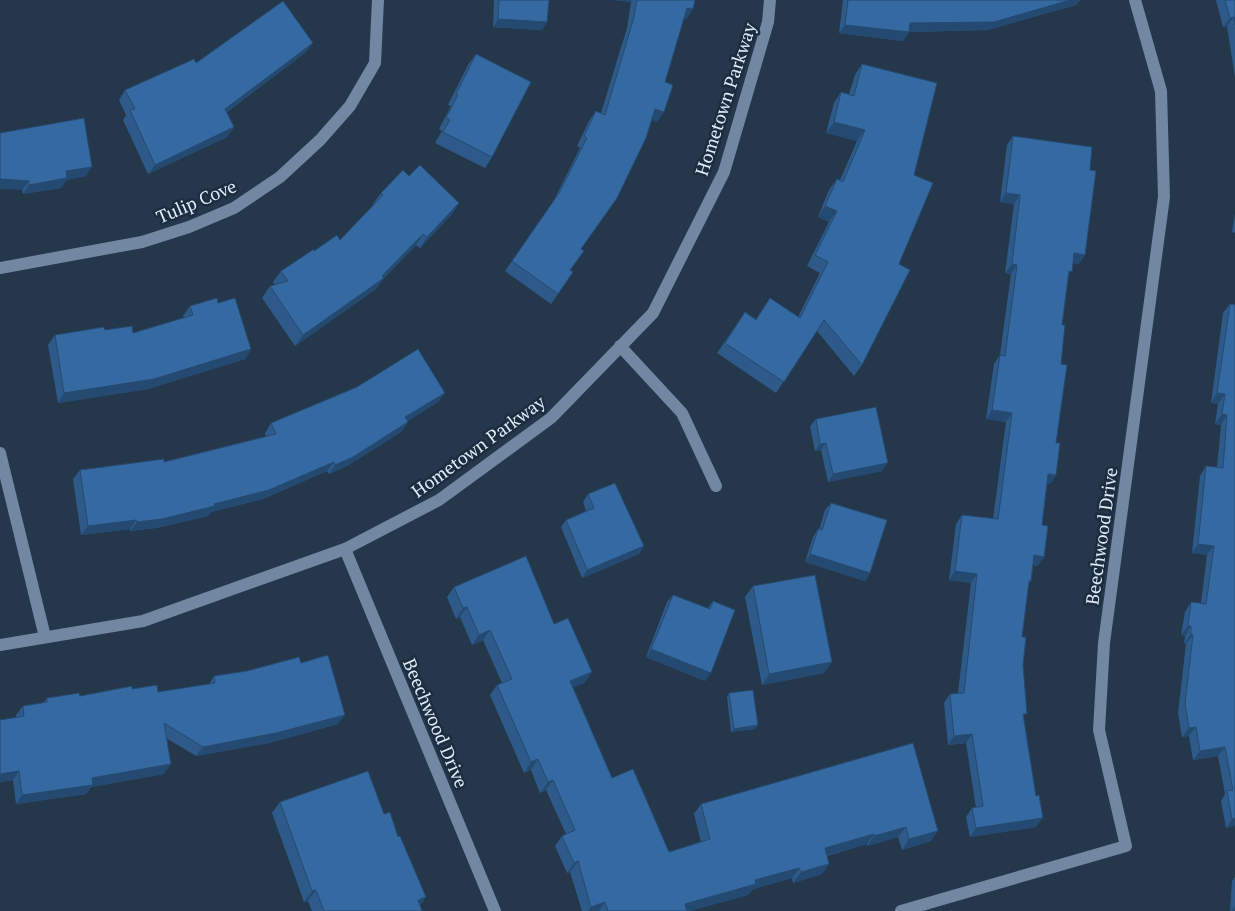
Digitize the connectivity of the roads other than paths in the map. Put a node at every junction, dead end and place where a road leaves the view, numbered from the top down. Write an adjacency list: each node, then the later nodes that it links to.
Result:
1 (378, 0): 4 (street, Tulip Cove)
2 (770, 0): 5 (street, Hometown Parkway)
3 (1135, 0): 12 (street, Beechwood Drive)
4 (0, 268)
5 (620, 346): 7 (street); 8 (street, Hometown Parkway)
6 (0, 453): 9 (street)
7 (716, 486)
8 (345, 549): 9 (street, Hometown Parkway); 11 (street, Beechwood Drive)
9 (45, 637): 10 (street, Hometown Parkway)
10 (0, 645)
11 (495, 911)
12 (901, 911)

